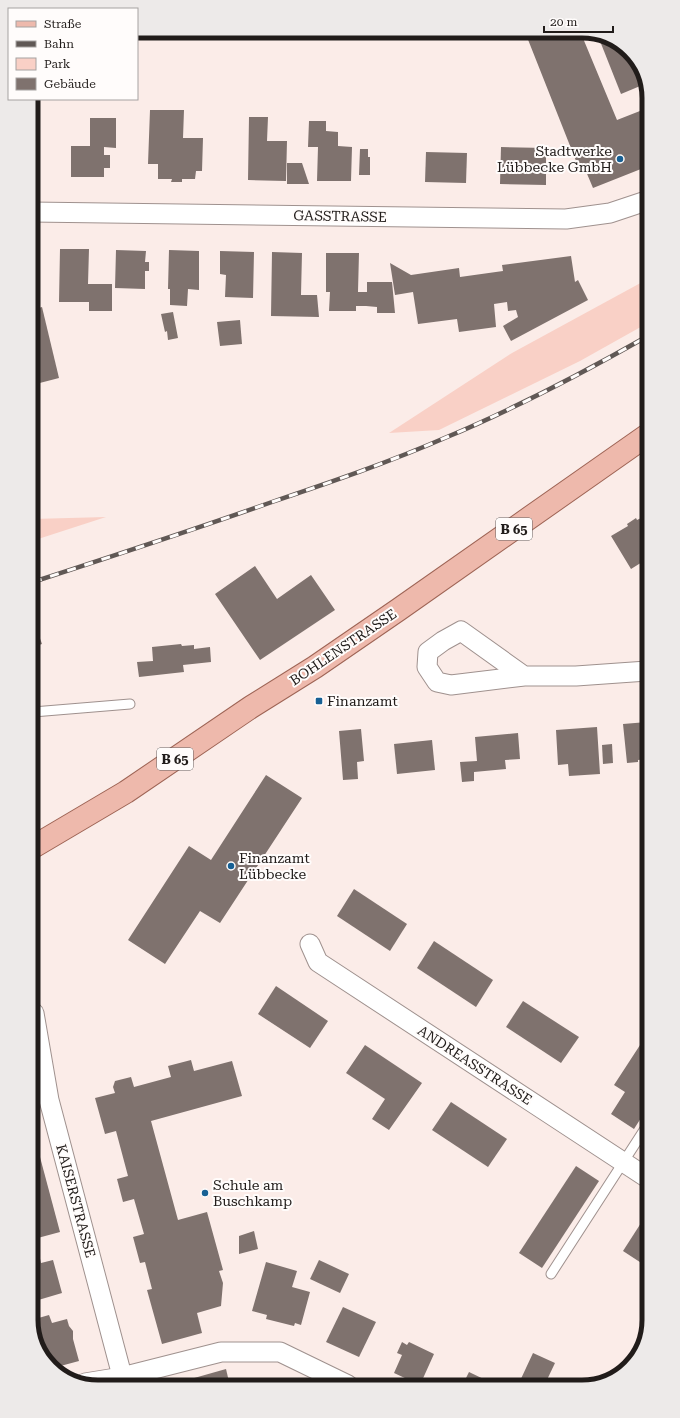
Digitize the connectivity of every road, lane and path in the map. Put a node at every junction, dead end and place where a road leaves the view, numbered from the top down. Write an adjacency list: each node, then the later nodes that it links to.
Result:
1 (642, 202): 2 (street, GASSTRASSE)
2 (38, 212)
3 (642, 439): 8 (main road, BOHLENSTRASSE / B 65)
4 (642, 670): 5 (street)
5 (524, 676)
6 (130, 704): 7 (lane)
7 (38, 712)
8 (38, 845)
9 (310, 944): 12 (street, ANDREASSTRASSE)
10 (38, 1035): 15 (street, KAISERSTRASSE)
11 (642, 1134): 12 (lane)
12 (624, 1162): 13 (street, ANDREASSTRASSE); 14 (lane)
13 (642, 1174)
14 (551, 1274)
15 (123, 1380)
16 (130, 1380): 17 (street)
17 (338, 1380)

